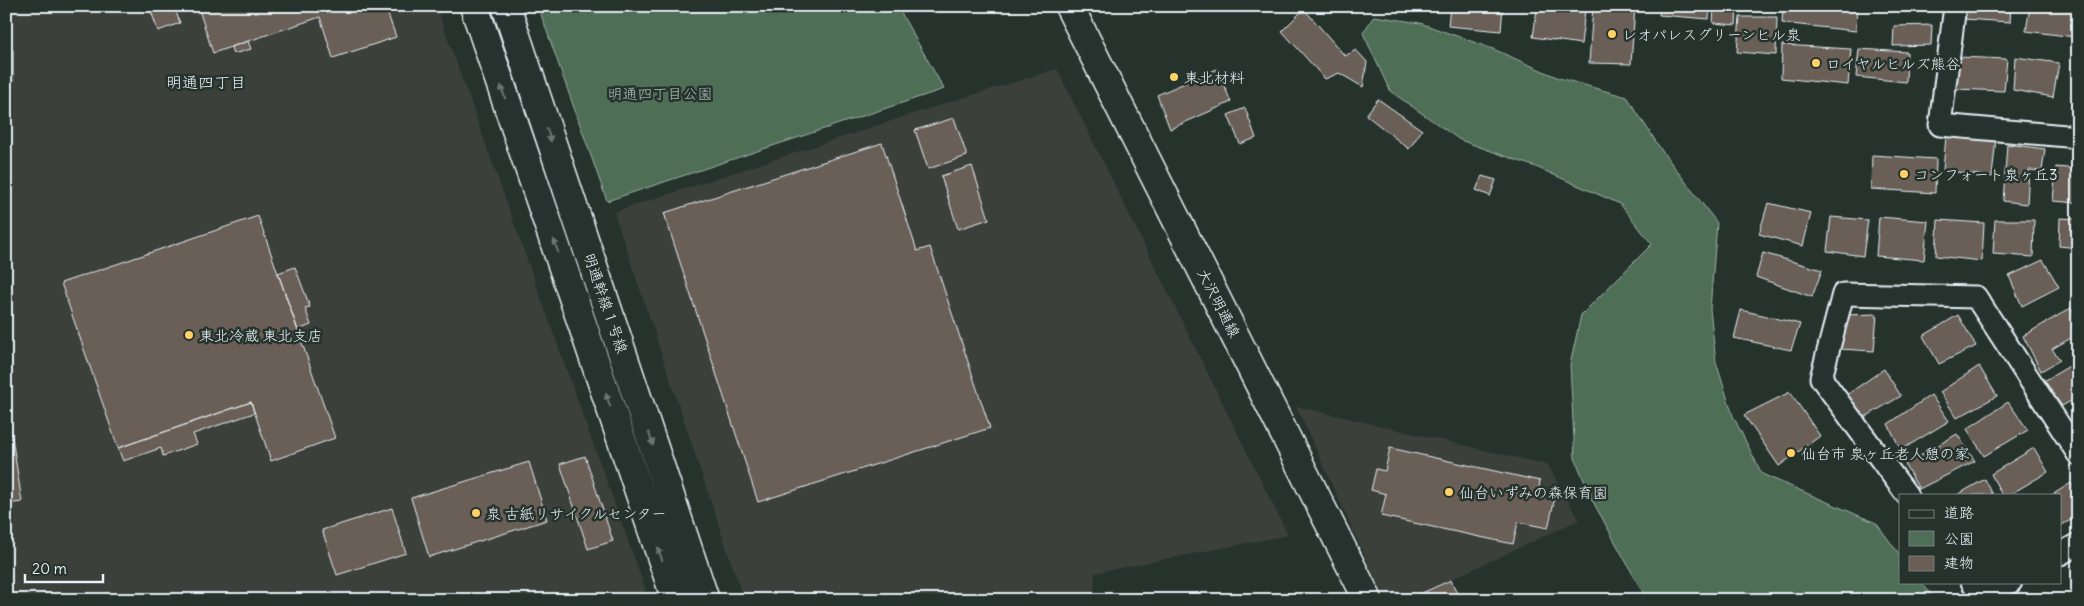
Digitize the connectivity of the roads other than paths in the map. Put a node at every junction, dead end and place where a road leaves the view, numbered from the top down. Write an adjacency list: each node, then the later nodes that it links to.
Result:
1 (474, 6): 12 (street, one-way to 1)
2 (506, 6): 13 (street, 明通幹線１号線, one-way to 13)
3 (1069, 6): 14 (street, 大沢明通線)
4 (1954, 6): 5 (street)
5 (2078, 137)
6 (2078, 454): 7 (street)
7 (1906, 494)
8 (2078, 544): 9 (street)
9 (2062, 553)
10 (1974, 584): 11 (street)
11 (2008, 584)
12 (676, 600)
13 (705, 600)
14 (1368, 600)

